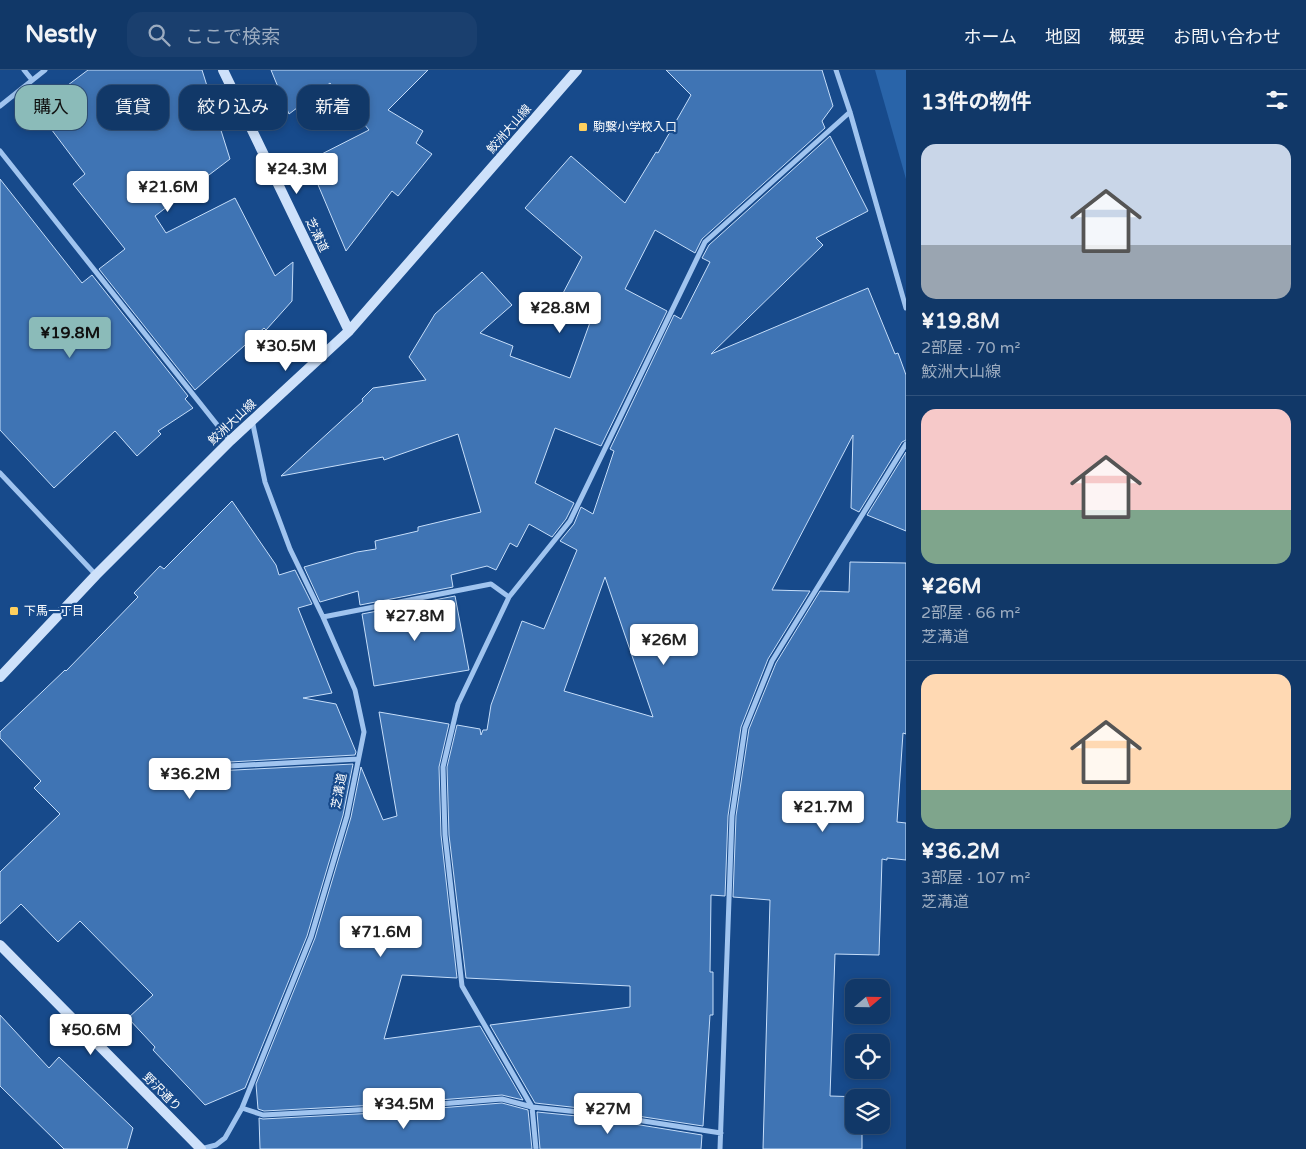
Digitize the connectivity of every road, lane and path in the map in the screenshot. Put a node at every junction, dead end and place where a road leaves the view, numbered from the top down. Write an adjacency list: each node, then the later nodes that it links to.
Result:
1 (24, 70): 6 (street)
2 (45, 70): 6 (street)
3 (223, 70): 11 (main road, 芝溝道)
4 (577, 70): 11 (main road, 鮫洲大山線)
5 (836, 70): 8 (street)
6 (32, 80): 7 (street)
7 (0, 106)
8 (850, 112): 10 (street); 17 (street)
9 (0, 151): 13 (street)
10 (906, 308)
11 (349, 331): 12 (main road, 鮫洲大山線)
12 (252, 420): 13 (main road, 鮫洲大山線); 18 (street, 芝溝道)
13 (230, 440): 16 (main road, 鮫洲大山線)
14 (906, 444): 25 (street)
15 (0, 473): 16 (street)
16 (96, 575): 19 (main road, 鮫洲大山線)
17 (509, 597): 18 (street); 23 (street)
18 (323, 617): 20 (street, 芝溝道)
19 (0, 677)
20 (358, 759): 21 (street); 24 (street, 芝溝道)
21 (176, 769)
22 (0, 945): 26 (main road, 野沢通り)
23 (532, 1107): 24 (street); 25 (street); 27 (street)
24 (242, 1108): 26 (street, 芝溝道)
25 (721, 1133): 28 (street)
26 (201, 1149)
27 (536, 1149)
28 (720, 1149)

